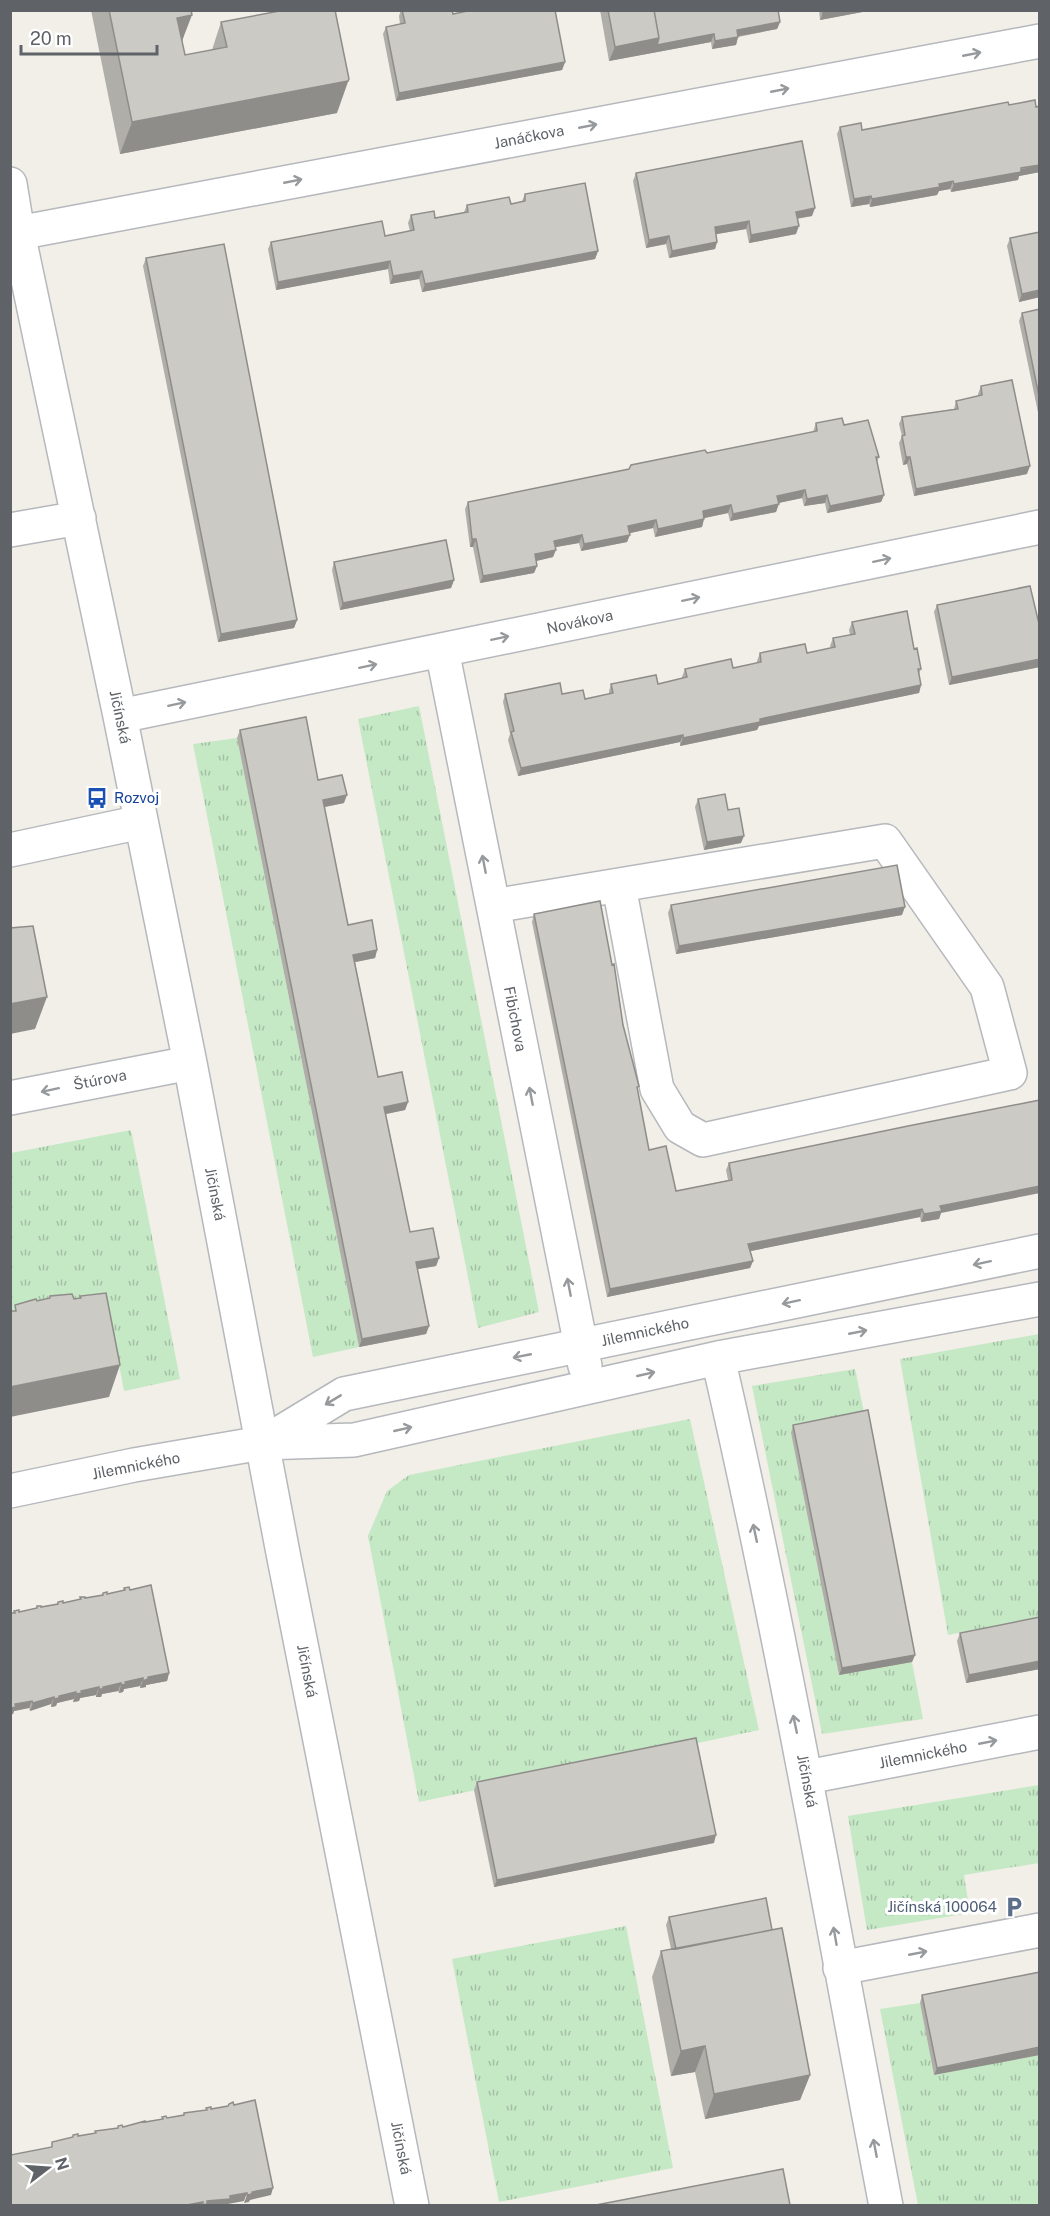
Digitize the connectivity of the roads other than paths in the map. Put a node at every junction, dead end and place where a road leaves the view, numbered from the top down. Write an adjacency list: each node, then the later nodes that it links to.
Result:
1 (1040, 41): 3 (street, Janáčkova, one-way to 1)
2 (11, 193): 3 (street, Jičínská)
3 (18, 233): 4 (street, Jičínská)
4 (79, 518): 6 (street); 8 (street, Jičínská)
5 (1040, 527): 7 (street, Novákova, one-way to 5)
6 (10, 530)
7 (442, 650): 8 (street, Novákova, one-way to 7); 12 (street, Fibichova, one-way to 7)
8 (120, 716): 9 (street, Jičínská)
9 (141, 822): 10 (street); 13 (street, Jičínská)
10 (10, 850)
11 (619, 886): 11 (street); 12 (street)
12 (493, 906): 17 (street, Fibichova, one-way to 12)
13 (190, 1062): 14 (street, Štúrova, one-way to 14); 20 (street, Jičínská)
14 (10, 1098)
15 (1040, 1251): 17 (street, Jilemnického, one-way to 17)
16 (1040, 1299): 18 (street, Jilemnického, one-way to 16)
17 (580, 1345): 19 (street, Fibichova); 20 (street, Jilemnického, one-way to 20)
18 (718, 1358): 19 (street, Jilemnického, one-way to 18); 23 (street, Jičínská, one-way to 18)
19 (589, 1387): 20 (street, Jilemnického, one-way to 19)
20 (262, 1443): 21 (street, Jilemnického); 26 (street, Jičínská)
21 (10, 1491)
22 (1040, 1732): 23 (street, Jilemnického, one-way to 22)
23 (807, 1778): 25 (street, Jičínská, one-way to 23)
24 (1040, 1930): 25 (street, one-way to 24)
25 (840, 1968): 27 (street, Jičínská, one-way to 25)
26 (412, 2205)
27 (886, 2205)

